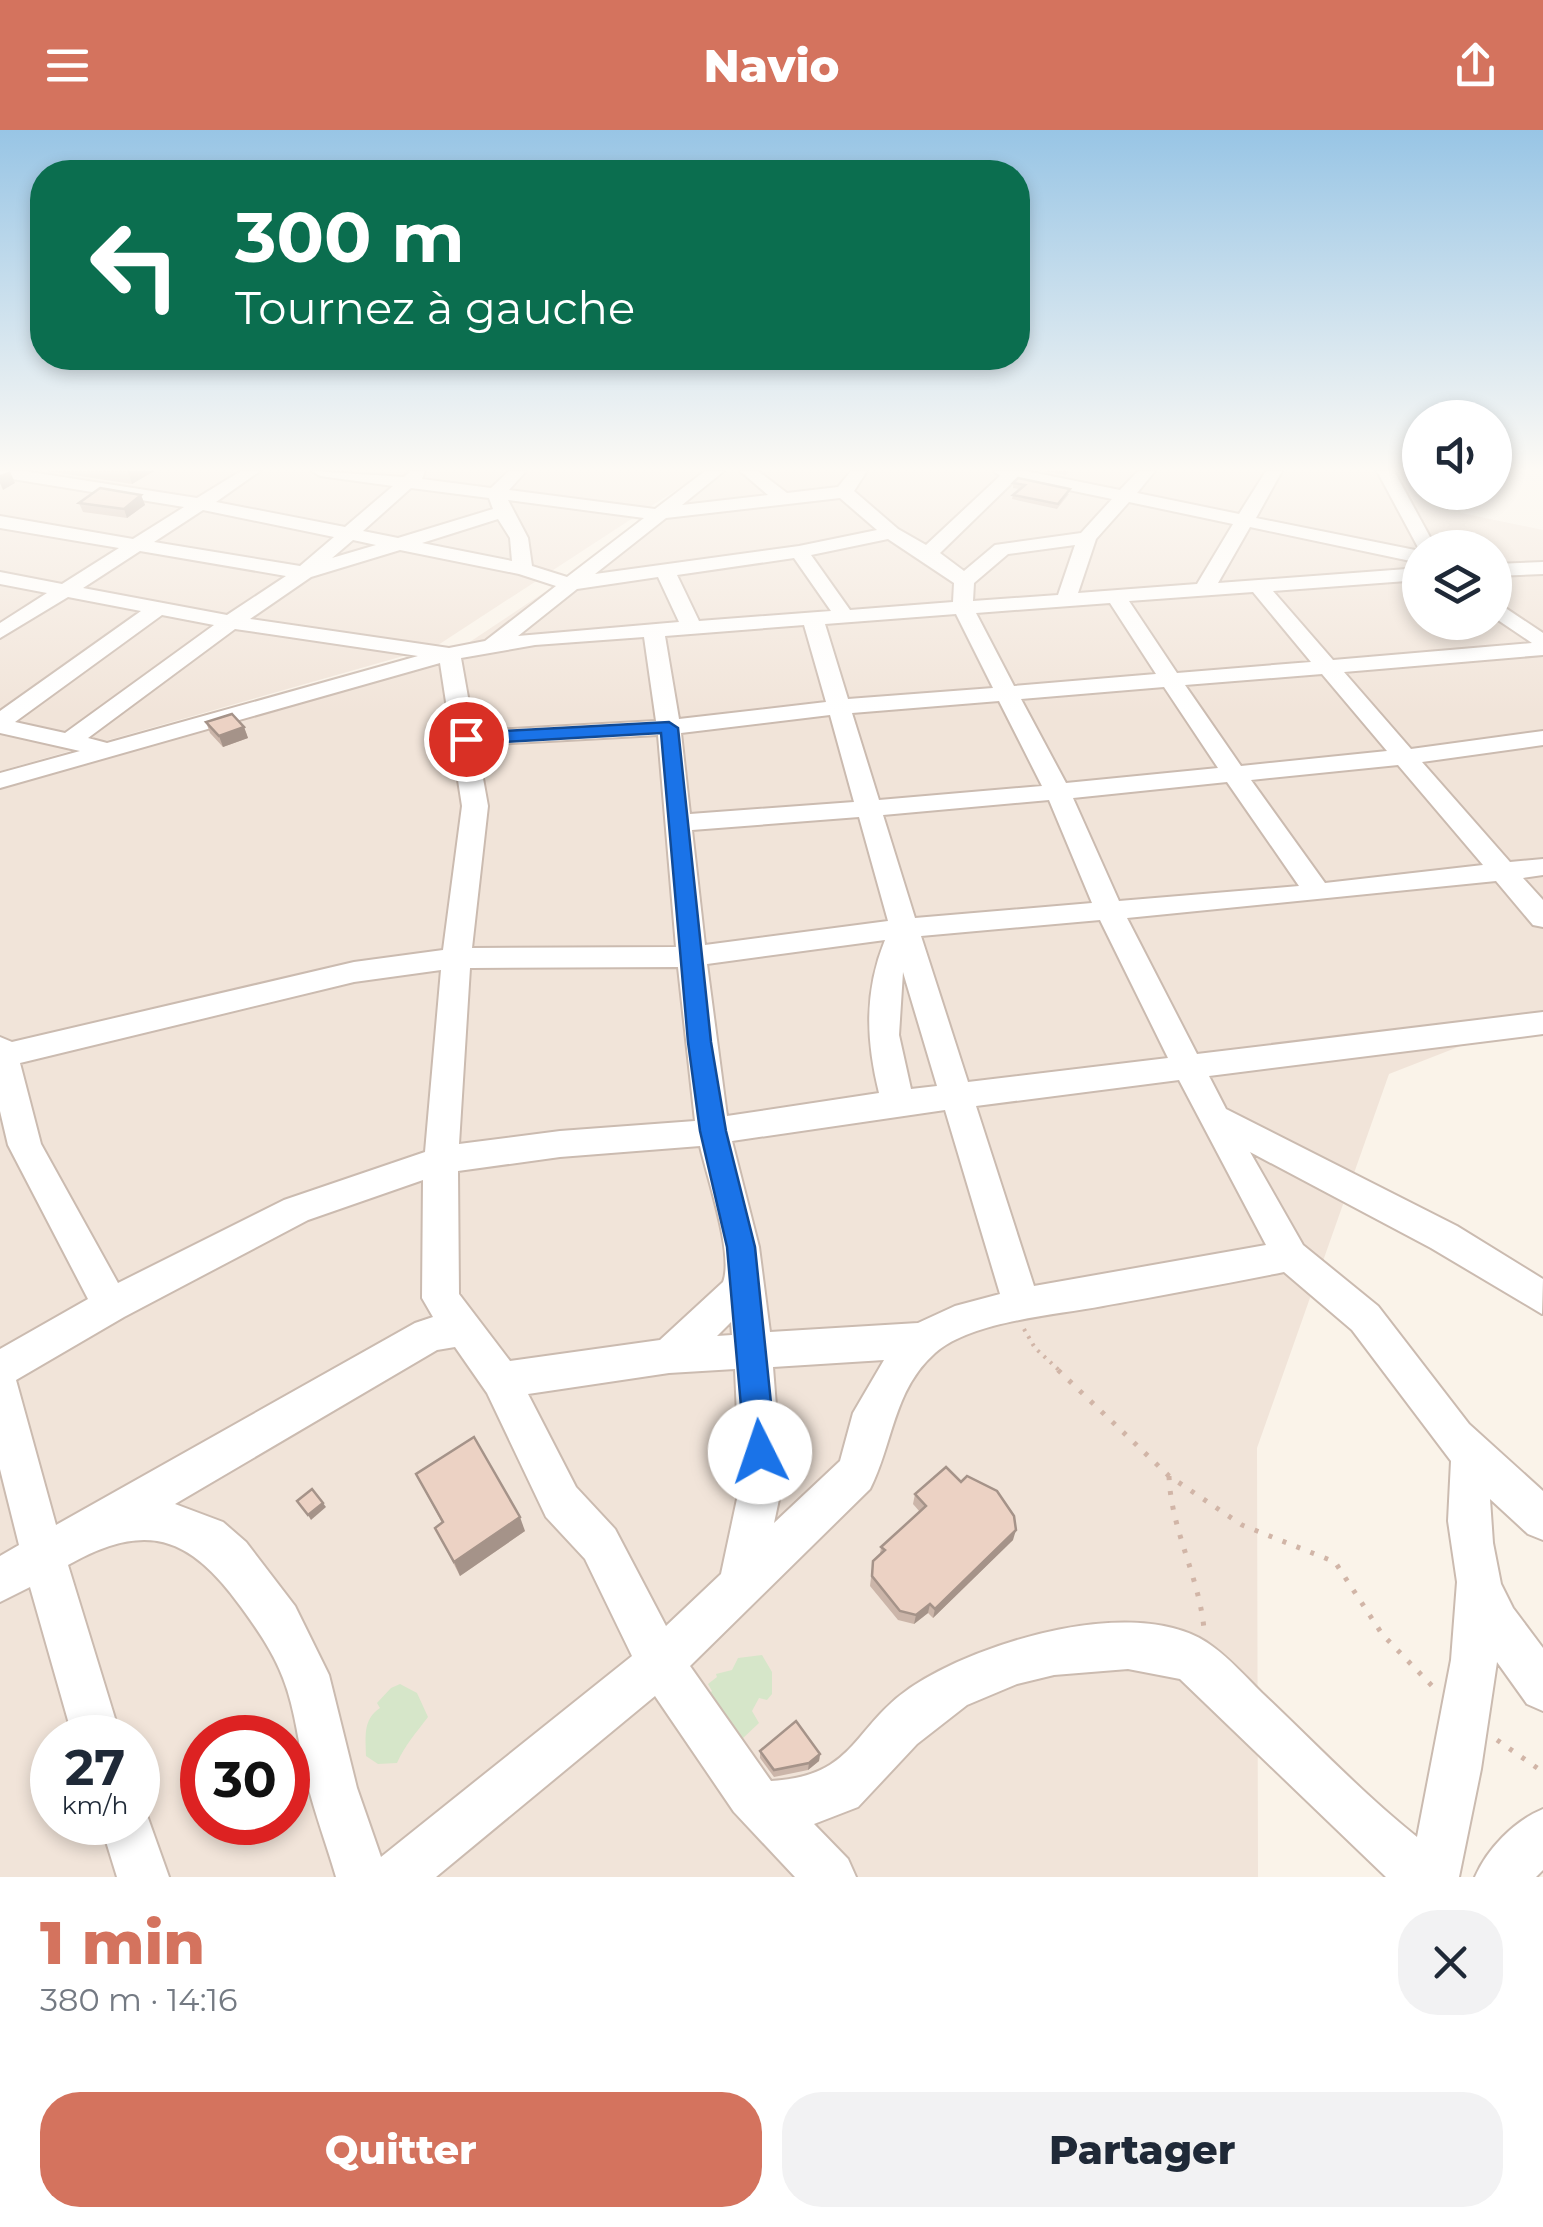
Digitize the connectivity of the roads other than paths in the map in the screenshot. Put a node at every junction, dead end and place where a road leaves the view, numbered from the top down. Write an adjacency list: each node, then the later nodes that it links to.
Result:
1 (799, 552): 31 (street)
2 (122, 553): 25 (street)
3 (180, 553): 19 (street)
4 (330, 553): 19 (street)
5 (375, 553): 19 (street)
6 (433, 553): 16 (street)
7 (521, 553): 16 (street)
8 (608, 553): 23 (street)
9 (795, 553): 18 (street)
10 (925, 553): 14 (street)
11 (998, 553): 22 (street)
12 (1081, 553): 28 (street)
13 (1226, 553): 26 (street)
14 (928, 554): 22 (street)
15 (1543, 568): 17 (street)
16 (523, 569): 23 (street)
17 (1512, 569)
18 (666, 572): 23 (street); 35 (street)
19 (304, 573): 33 (street)
20 (1402, 576): 24 (street)
21 (0, 578): 25 (street)
22 (964, 581): 30 (street)
23 (569, 584): 39 (street)
24 (1259, 588): 26 (street); 42 (street)
25 (65, 589): 29 (street); 37 (street)
26 (1203, 591): 27 (street)
27 (1117, 598): 28 (street); 43 (street)
28 (1065, 602): 30 (street)
29 (159, 608): 33 (street); 46 (street)
30 (963, 608): 31 (street); 44 (street)
31 (845, 617): 32 (street)
32 (813, 620): 35 (street); 45 (street)
33 (231, 622): 41 (street); 50 (street)
34 (1512, 623): 38 (street)
35 (692, 628): 36 (street)
36 (653, 630): 39 (street); 47 (street)
37 (0, 632)
38 (1543, 641)
39 (493, 645): 41 (street)
40 (1543, 648): 42 (street)
41 (449, 654): 49 (street); 51 (street)
42 (1330, 669): 43 (street); 52 (street)
43 (1173, 681): 44 (street); 53 (street)
44 (1006, 694): 45 (street); 55 (street)
45 (839, 707): 47 (street); 56 (street)
46 (0, 724): 50 (street)
47 (669, 728): 49 (street); 57 (street)
48 (1543, 738): 52 (street)
49 (466, 739): 65 (street)
50 (68, 742): 51 (street)
51 (108, 750): 54 (street)
52 (1404, 756): 53 (street); 59 (street)
53 (1234, 771): 55 (street); 60 (street)
54 (0, 781)
55 (1057, 790): 56 (street); 61 (street)
56 (869, 808): 57 (street); 63 (street)
57 (678, 823): 64 (street)
58 (1543, 868): 59 (street)
59 (1504, 873): 60 (street); 62 (street)
60 (1318, 893): 61 (street)
61 (1109, 910): 63 (street); 68 (street)
62 (1543, 918)
63 (904, 928): 64 (street); 69 (street); 70 (street)
64 (689, 957): 65 (street); 72 (street)
65 (456, 958): 67 (street); 74 (street)
66 (1543, 1023): 68 (street)
67 (1, 1053): 73 (street)
68 (1186, 1069): 69 (street); 71 (street)
69 (957, 1096): 70 (street); 79 (street)
70 (898, 1103): 72 (street)
71 (1214, 1118): 75 (street); 77 (street)
72 (713, 1131): 74 (street); 76 (street)
73 (12, 1150): 78 (street)
74 (443, 1160): 78 (street); 80 (street)
75 (1290, 1256): 79 (street); 87 (street)
76 (744, 1275): 82 (street); 83 (street)
77 (1542, 1298)
78 (111, 1305): 84 (street)
79 (1018, 1305): 81 (street)
80 (466, 1328): 85 (street); 89 (street)
81 (922, 1340): 82 (street); 92 (street)
82 (753, 1351): 83 (street); 92 (street)
83 (668, 1356): 85 (street)
84 (0, 1369)
85 (501, 1380): 94 (street)
86 (0, 1389): 90 (street)
87 (1472, 1456): 88 (street); 93 (street)
88 (1543, 1519)
89 (101, 1523): 90 (street); 101 (street)
90 (42, 1555): 91 (street); 96 (street)
91 (0, 1580)
92 (740, 1586): 94 (street)
93 (1476, 1587): 95 (street); 104 (street)
94 (660, 1662): 97 (street); 102 (street)
95 (1543, 1688)
96 (91, 1715)
97 (761, 1806): 103 (street); 104 (street)
98 (1543, 1834): 105 (street)
99 (132, 1845): 100 (street)
100 (143, 1877)
101 (362, 1877)
102 (396, 1877)
103 (830, 1877)
104 (1430, 1877)
105 (1501, 1877)

